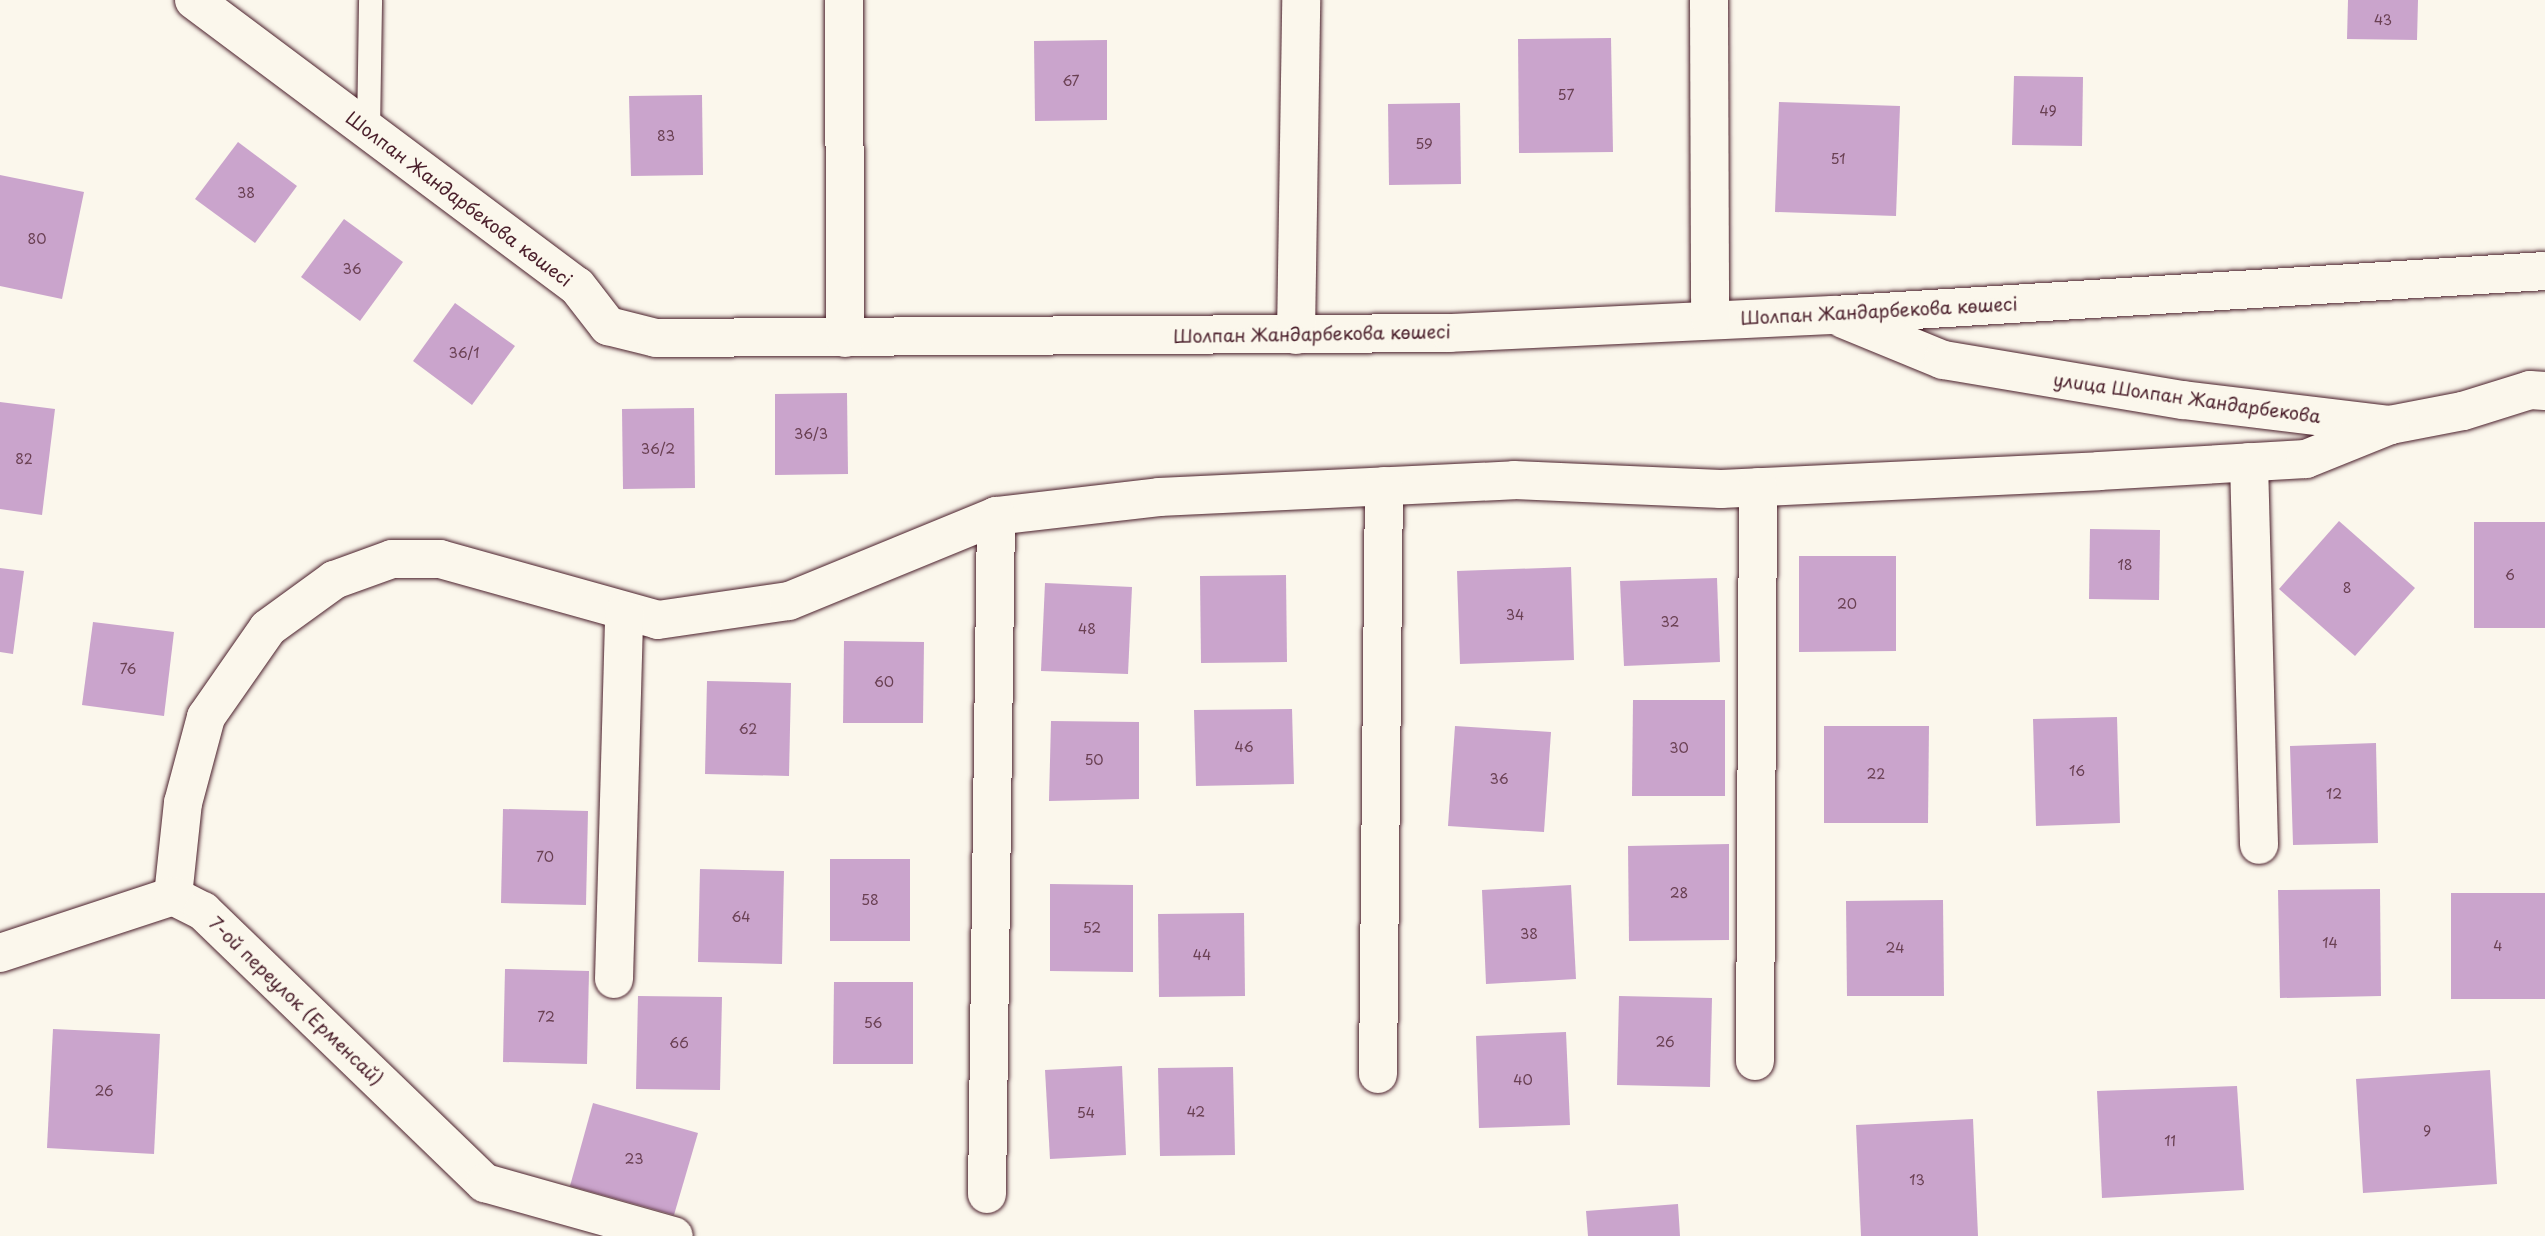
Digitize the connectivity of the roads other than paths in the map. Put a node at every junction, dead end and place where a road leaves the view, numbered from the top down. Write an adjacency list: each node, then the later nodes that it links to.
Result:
1 (194, 0): 6 (street, Шолпан Жандарбекова көшесі)
2 (370, 0): 6 (lane)
3 (844, 0): 11 (street)
4 (1301, 0): 10 (street)
5 (1709, 0): 9 (street)
6 (368, 131): 11 (street, Шолпан Жандарбекова көшесі)
7 (2545, 271): 8 (street, Шолпан Жандарбекова көшесі)
8 (1835, 315): 9 (street, Шолпан Жандарбекова көшесі); 13 (street, улица Шолпан Жандарбекова)
9 (1710, 320): 10 (street, Шолпан Жандарбекова көшесі)
10 (1296, 335): 11 (street, Шолпан Жандарбекова көшесі)
11 (845, 338)
12 (2545, 390): 13 (street, улица Шолпан Жандарбекова)
13 (2390, 425): 14 (street)
14 (2249, 462): 16 (street); 19 (street)
15 (1384, 486): 16 (street); 17 (street); 24 (street)
16 (1758, 487): 23 (street)
17 (996, 516): 18 (street); 25 (street)
18 (624, 613): 20 (street); 22 (street)
19 (2259, 845)
20 (173, 895): 21 (street); 26 (street, 7-ой переулок (Ерменсай))
21 (0, 953)
22 (614, 979)
23 (1755, 1061)
24 (1378, 1074)
25 (988, 1194)
26 (674, 1236)

